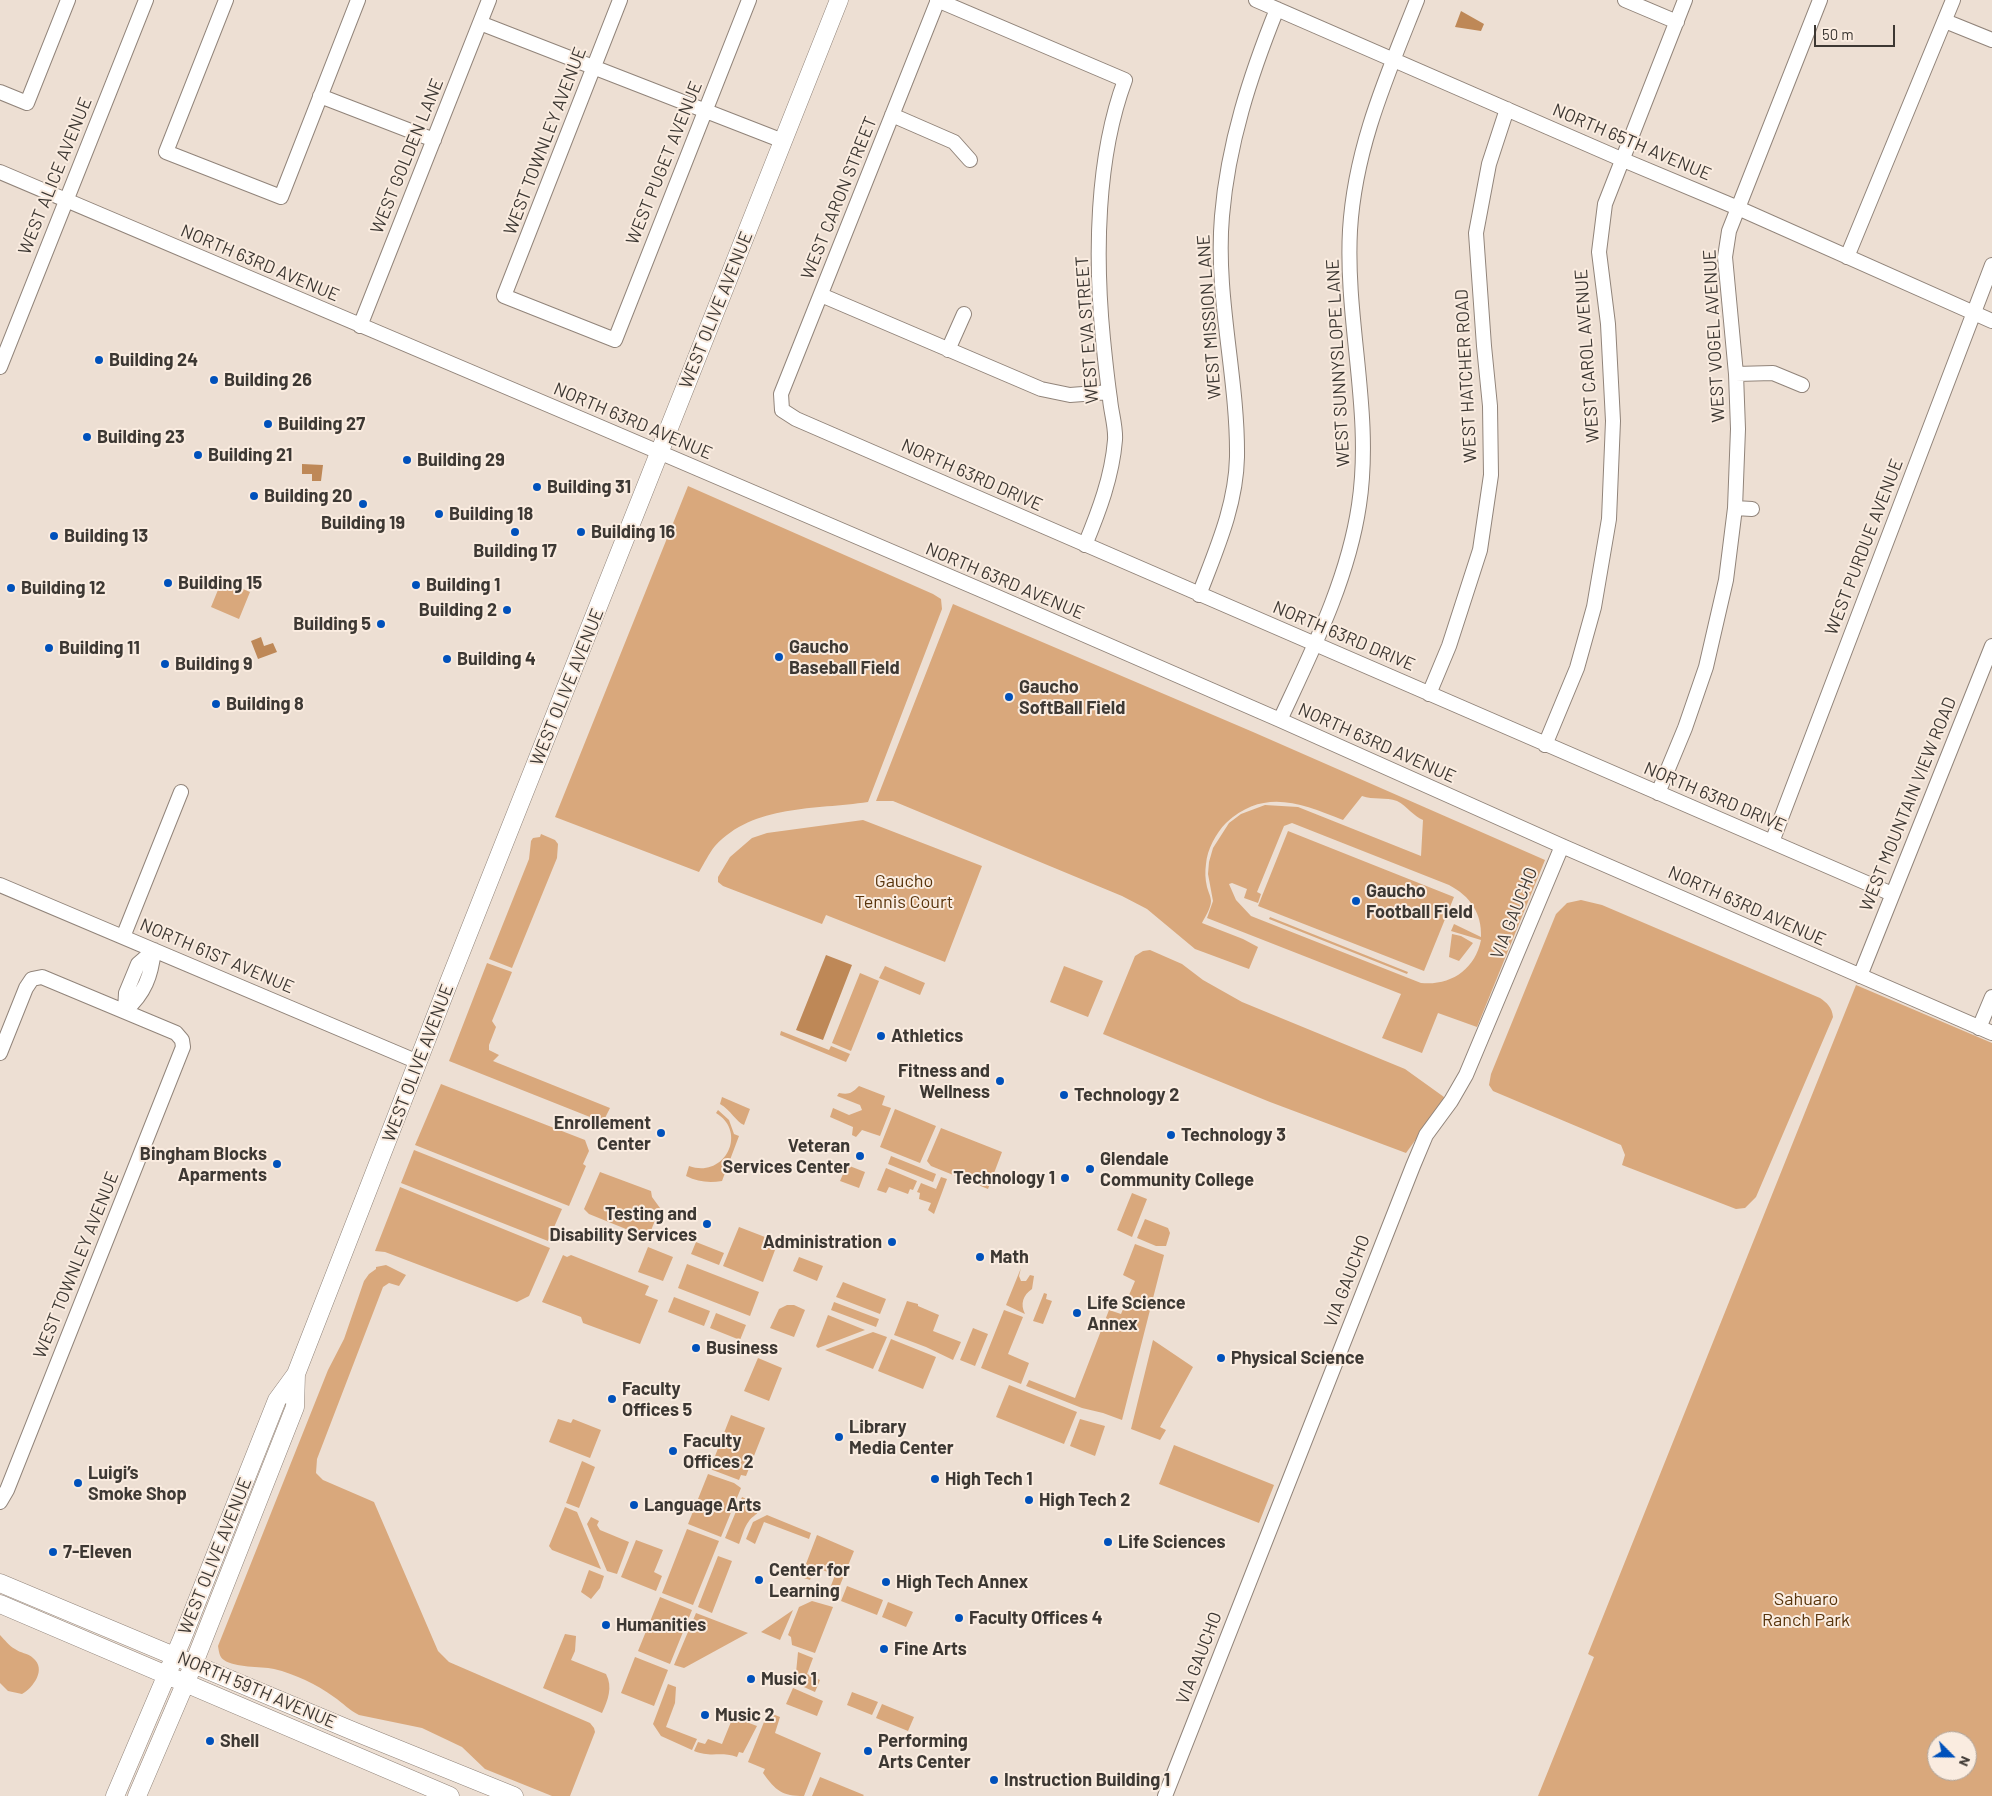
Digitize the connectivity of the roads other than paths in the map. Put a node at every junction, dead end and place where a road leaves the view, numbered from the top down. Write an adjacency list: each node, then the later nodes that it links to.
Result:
1 (68, 0): 23 (street)
2 (146, 0): 33 (street, WEST ALICE AVENUE)
3 (226, 0): 24 (street)
4 (358, 0): 24 (street)
5 (489, 0): 19 (street, WEST GOLDEN LANE)
6 (620, 0): 22 (street, WEST TOWNLEY AVENUE)
7 (749, 0): 26 (street, WEST PUGET AVENUE)
8 (839, 0): 29 (main road, WEST OLIVE AVENUE)
9 (937, 0): 27 (street, WEST CARON STREET); 47 (street, WEST EVA STREET)
10 (1256, 0): 16 (street, NORTH 65TH AVENUE)
11 (1417, 0): 21 (street, WEST SUNNYSLOPE LANE)
12 (1625, 0): 18 (street)
13 (1686, 0): 18 (street, WEST CAROL AVENUE)
14 (1820, 0): 34 (street, WEST VOGEL AVENUE)
15 (1954, 0): 17 (street)
16 (1277, 9): 21 (street, NORTH 65TH AVENUE); 53 (street, WEST MISSION LANE)
17 (1945, 21): 20 (street); 35 (street)
18 (1677, 22): 30 (street, WEST CAROL AVENUE)
19 (480, 23): 22 (street); 28 (street, WEST GOLDEN LANE)
20 (1992, 40)
21 (1394, 60): 25 (street, NORTH 65TH AVENUE); 54 (street, WEST SUNNYSLOPE LANE)
22 (594, 68): 26 (street); 42 (street, WEST TOWNLEY AVENUE)
23 (0, 92)
24 (320, 96): 28 (street)
25 (1506, 109): 30 (street, NORTH 65TH AVENUE); 56 (street, WEST HATCHER ROAD)
26 (705, 111): 29 (street); 42 (street, WEST PUGET AVENUE)
27 (892, 115): 31 (street); 37 (street, WEST CARON STREET)
28 (434, 140): 41 (street, WEST GOLDEN LANE)
29 (783, 142): 49 (main road, WEST OLIVE AVENUE)
30 (1621, 159): 34 (street, NORTH 65TH AVENUE); 58 (street, WEST CAROL AVENUE)
31 (970, 160)
32 (0, 172): 33 (street, NORTH 63RD AVENUE)
33 (66, 200): 41 (street, NORTH 63RD AVENUE); 44 (street, WEST ALICE AVENUE)
34 (1738, 208): 35 (street, NORTH 65TH AVENUE); 45 (street, WEST VOGEL AVENUE)
35 (1847, 257): 38 (street, NORTH 65TH AVENUE)
36 (1992, 265): 38 (street, WEST PURDUE AVENUE)
37 (821, 295): 43 (street); 48 (street, WEST CARON STREET)
38 (1974, 312): 40 (street, NORTH 65TH AVENUE); 61 (street, WEST PURDUE AVENUE)
39 (964, 314): 43 (street)
40 (1992, 321)
41 (360, 326): 49 (street, NORTH 63RD AVENUE)
42 (615, 340)
43 (948, 350): 47 (street)
44 (0, 367)
45 (1736, 374): 46 (street); 50 (street, WEST VOGEL AVENUE)
46 (1802, 385)
47 (1109, 392): 52 (street, WEST EVA STREET)
48 (782, 410): 52 (street, NORTH 63RD DRIVE)
49 (660, 452): 57 (street, NORTH 63RD AVENUE); 72 (main road, WEST OLIVE AVENUE)
50 (1735, 508): 51 (street); 60 (street, WEST VOGEL AVENUE)
51 (1752, 509)
52 (1085, 545): 53 (street, NORTH 63RD DRIVE)
53 (1199, 594): 54 (street, NORTH 63RD DRIVE)
54 (1315, 644): 56 (street, NORTH 63RD DRIVE); 57 (street, WEST SUNNYSLOPE LANE)
55 (1992, 646): 64 (street, WEST MOUNTAIN VIEW ROAD)
56 (1428, 694): 58 (street, NORTH 63RD DRIVE)
57 (1280, 720): 62 (street, NORTH 63RD AVENUE)
58 (1545, 745): 60 (street, NORTH 63RD DRIVE)
59 (181, 792): 65 (street)
60 (1658, 793): 61 (street, NORTH 63RD DRIVE)
61 (1772, 842): 64 (street, NORTH 63RD DRIVE)
62 (1562, 846): 67 (street, NORTH 63RD AVENUE); 87 (street, VIA GAUCHO)
63 (0, 885): 65 (street, NORTH 61ST AVENUE)
64 (1892, 894): 67 (street, WEST MOUNTAIN VIEW ROAD)
65 (123, 937): 66 (street, NORTH 61ST AVENUE)
66 (154, 950): 69 (street); 72 (street, NORTH 61ST AVENUE)
67 (1860, 976): 70 (street, NORTH 63RD AVENUE)
68 (1992, 997): 70 (street)
69 (125, 1011): 71 (street); 74 (street, WEST TOWNLEY AVENUE)
70 (1986, 1031)
71 (0, 1053)
72 (418, 1062): 73 (main road, WEST OLIVE AVENUE)
73 (296, 1374): 77 (main road, WEST OLIVE AVENUE); 78 (main road, WEST OLIVE AVENUE)
74 (0, 1502)
75 (0, 1582): 77 (main road, NORTH 59TH AVENUE)
76 (0, 1604): 79 (main road, NORTH 59TH AVENUE)
77 (175, 1655): 78 (main road, NORTH 59TH AVENUE); 79 (main road, WEST OLIVE AVENUE)
78 (194, 1663): 80 (main road, WEST OLIVE AVENUE); 82 (main road, NORTH 59TH AVENUE)
79 (167, 1674): 80 (main road, NORTH 59TH AVENUE); 83 (main road, WEST OLIVE AVENUE)
80 (186, 1682): 81 (main road, NORTH 59TH AVENUE); 84 (main road, WEST OLIVE AVENUE)
81 (391, 1771): 82 (main road); 85 (main road, NORTH 59TH AVENUE)
82 (482, 1784): 86 (main road, NORTH 59TH AVENUE)
83 (115, 1796)
84 (137, 1796)
85 (450, 1796)
86 (514, 1796)
87 (1165, 1796)

